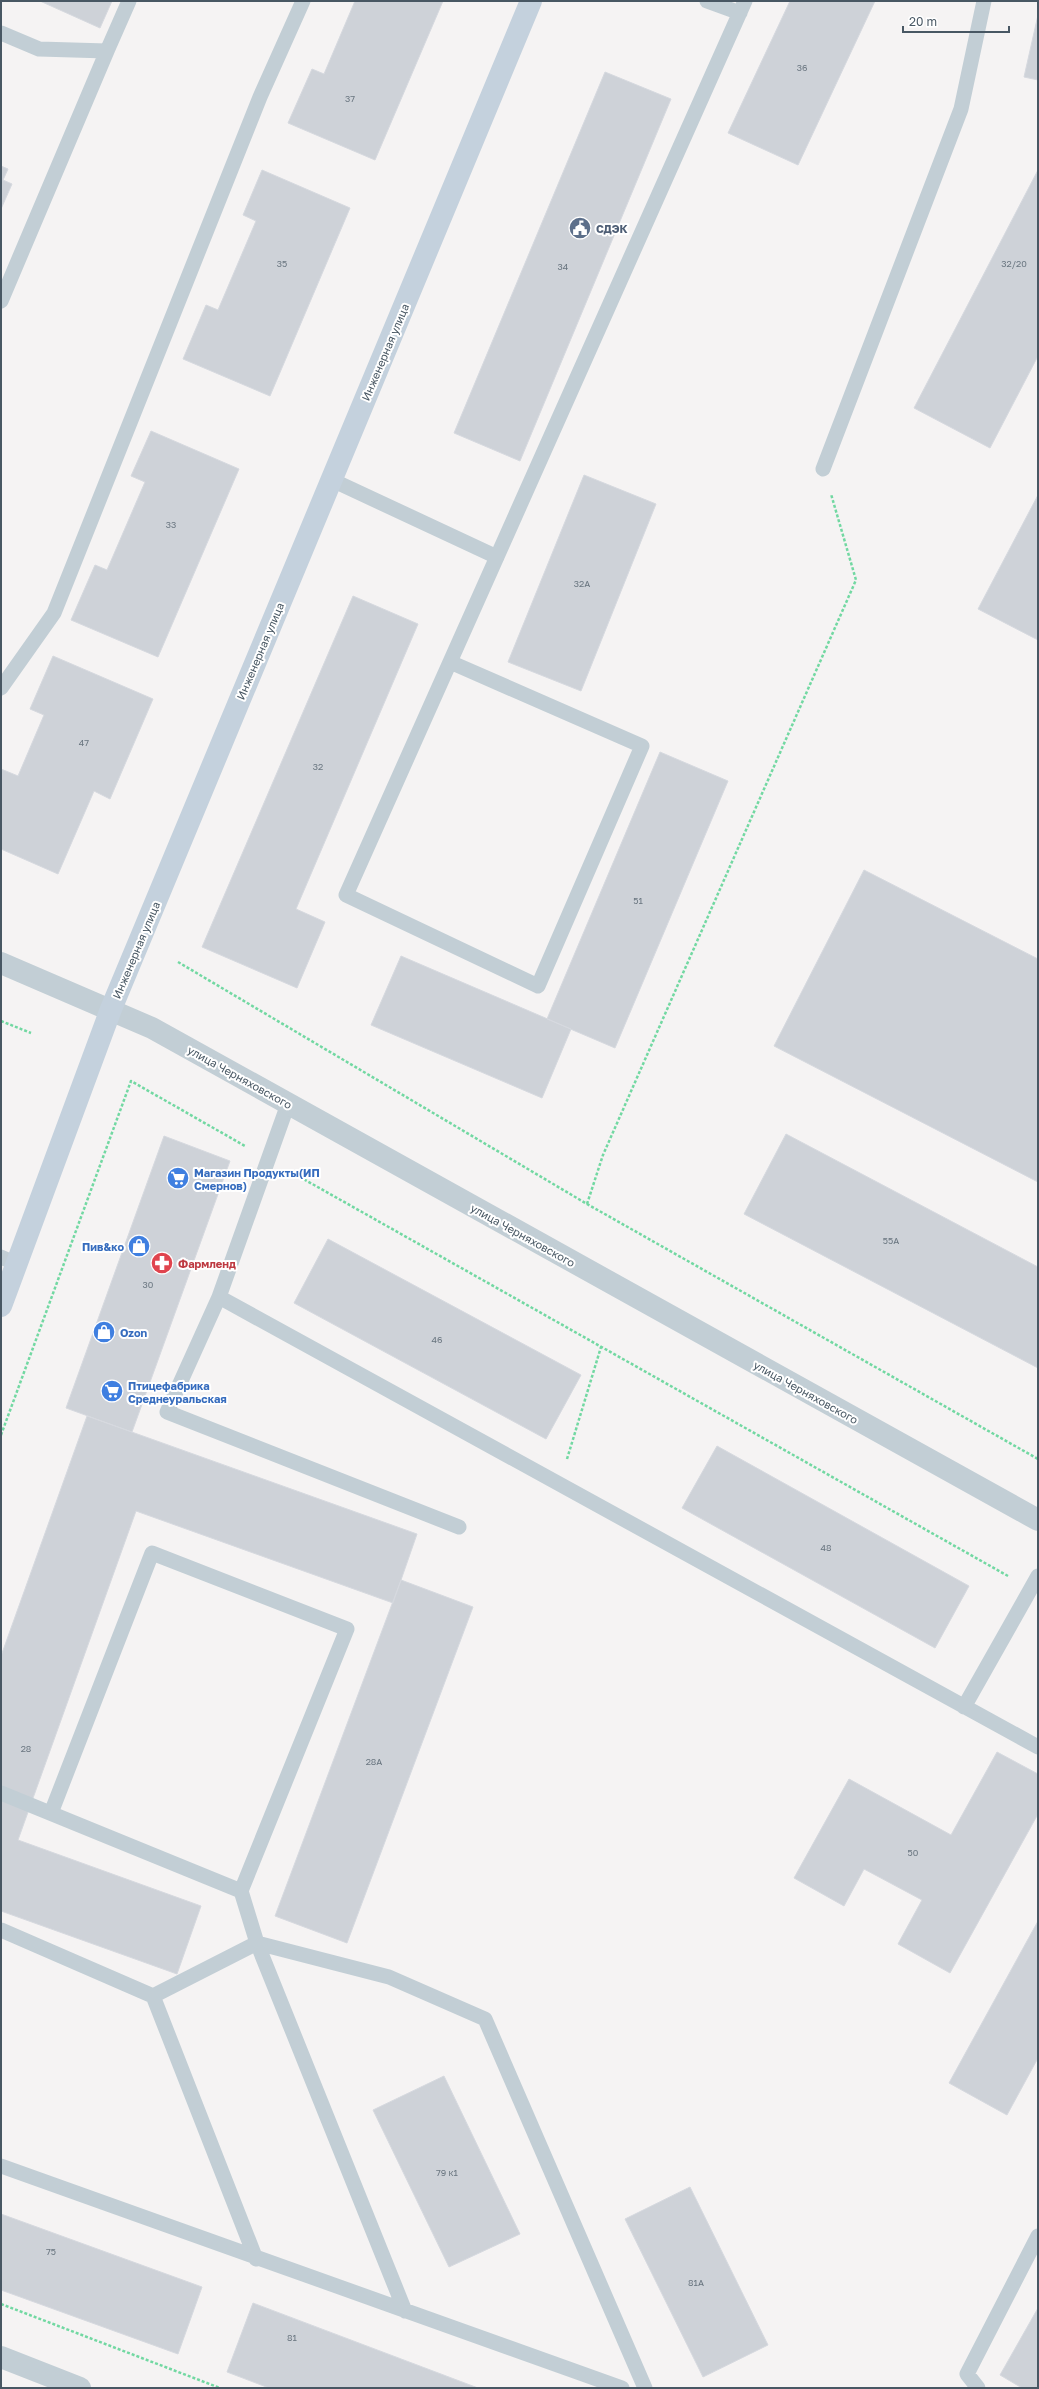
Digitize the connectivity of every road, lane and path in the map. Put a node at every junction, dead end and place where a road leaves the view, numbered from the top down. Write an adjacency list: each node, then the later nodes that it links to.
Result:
1 (129, 1): 8 (lane)
2 (303, 1): 14 (lane)
3 (531, 1): 11 (street, Инженерная улица)
4 (707, 1): 6 (lane)
5 (984, 1): 10 (lane)
6 (742, 7): 12 (lane)
7 (1, 33): 8 (lane)
8 (107, 52): 9 (lane)
9 (1, 300)
10 (823, 469): 22 (path)
11 (332, 480): 12 (lane); 17 (street, Инженерная улица)
12 (497, 557): 13 (lane)
13 (450, 662): 13 (lane)
14 (1, 688)
15 (178, 962): 22 (path)
16 (1, 963): 17 (street, улица Черняховского)
17 (111, 1009): 20 (street, улица Черняховского); 23 (street, Инженерная улица)
18 (1, 1021): 19 (path)
19 (30, 1033)
20 (288, 1104): 21 (lane); 30 (street, улица Черняховского)
21 (268, 1160): 24 (lane); 26 (path); 27 (path)
22 (587, 1204): 28 (path)
23 (9, 1260): 25 (street, Инженерная улица)
24 (219, 1297): 29 (lane); 31 (lane)
25 (1, 1306)
26 (601, 1347): 29 (path); 32 (path)
27 (1, 1435)
28 (1038, 1459)
29 (560, 1484): 33 (lane)
30 (1038, 1520)
31 (459, 1526)
32 (1034, 1582): 33 (lane)
33 (964, 1707): 34 (lane)
34 (1038, 1747)
35 (1, 1793): 36 (lane)
36 (51, 1814): 37 (lane); 37 (lane)
37 (241, 1891): 39 (lane)
38 (1, 1930): 40 (lane)
39 (257, 1943): 40 (lane); 45 (lane); 50 (lane)
40 (153, 1996): 43 (lane)
41 (1, 2166): 43 (lane)
42 (1038, 2236): 51 (lane)
43 (256, 2259): 45 (lane)
44 (1, 2304): 48 (path)
45 (405, 2311): 49 (lane)
46 (1, 2357): 47 (street)
47 (80, 2388)
48 (220, 2388)
49 (622, 2388)
50 (645, 2388)
51 (978, 2388)

